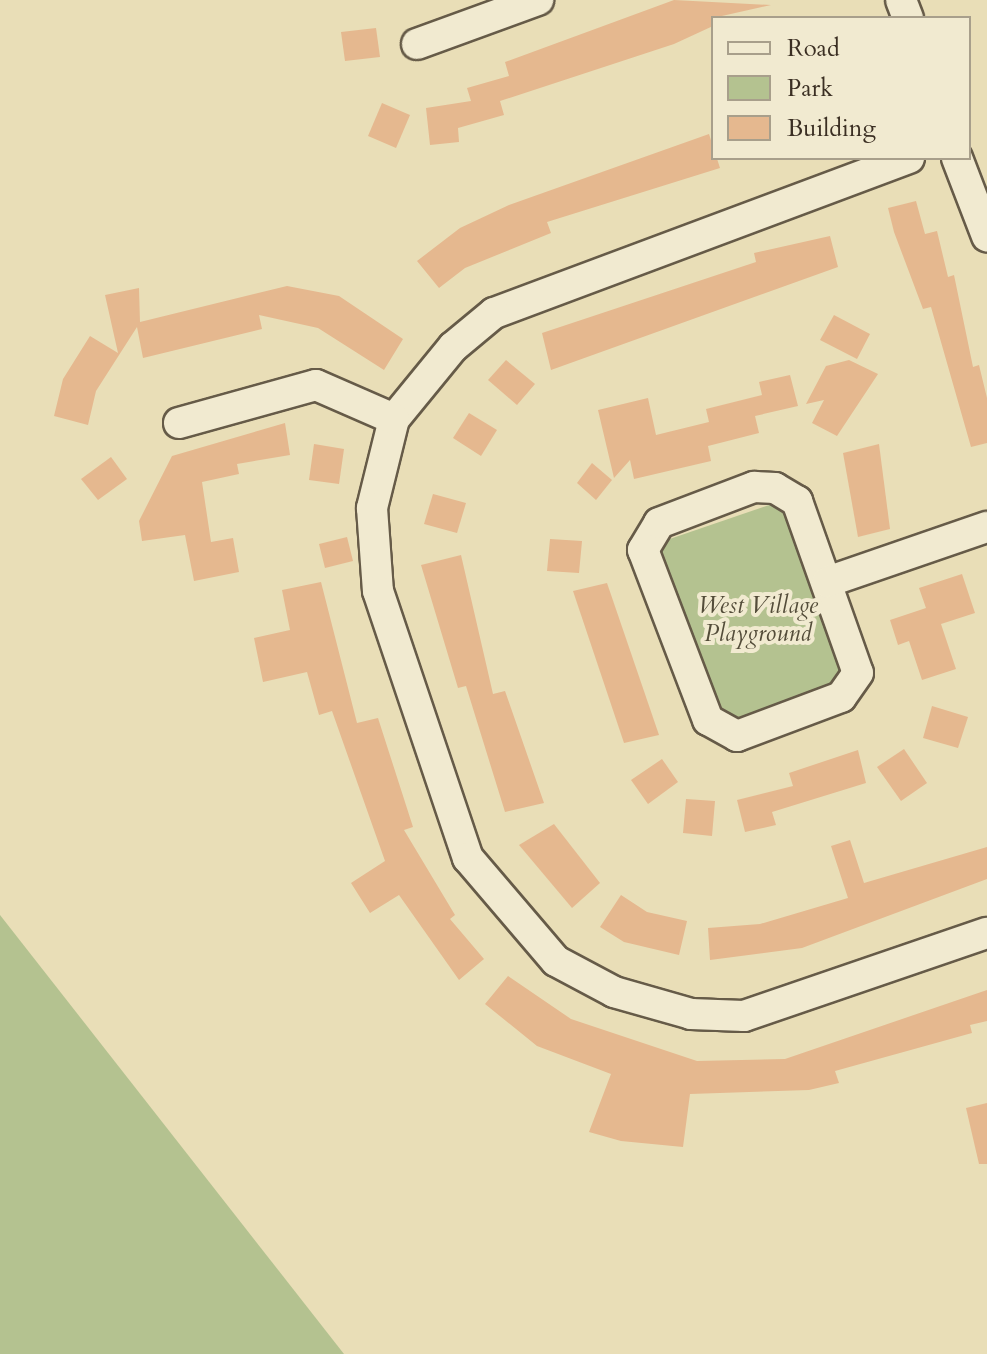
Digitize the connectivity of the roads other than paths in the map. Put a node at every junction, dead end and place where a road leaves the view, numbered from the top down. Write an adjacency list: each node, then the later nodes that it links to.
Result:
1 (538, 0): 2 (street)
2 (417, 44)
3 (904, 160): 6 (street)
4 (958, 160): 5 (street)
5 (987, 236)
6 (394, 419): 7 (street); 10 (street)
7 (179, 423)
8 (987, 527): 9 (street)
9 (827, 582): 9 (street)
10 (987, 933)

